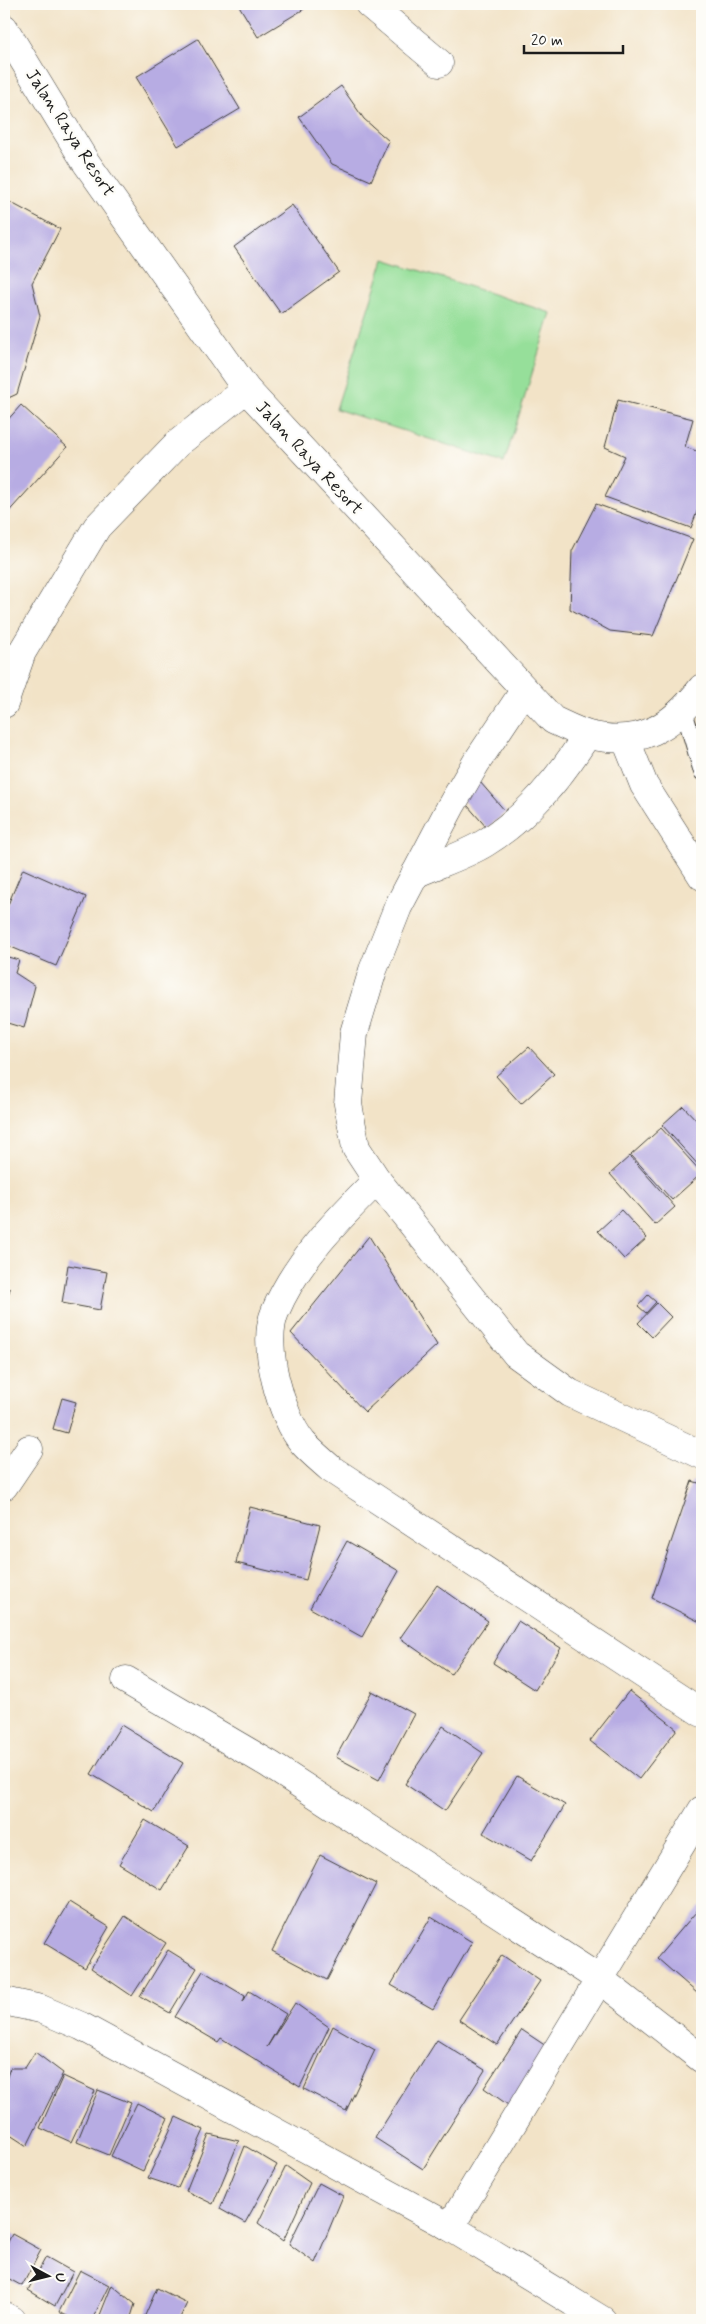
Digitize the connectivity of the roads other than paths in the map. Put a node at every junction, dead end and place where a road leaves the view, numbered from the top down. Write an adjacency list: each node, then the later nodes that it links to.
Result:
1 (369, 4): 3 (street)
2 (4, 28): 4 (street, Jalan Raya Resort)
3 (439, 63)
4 (246, 389): 6 (street, Jalan Raya Resort); 7 (street)
5 (702, 688): 8 (street, Jalan Raya Resort)
6 (524, 691): 9 (street, Jalan Raya Resort); 12 (street)
7 (4, 704)
8 (684, 711): 10 (street, Jalan Raya Resort); 11 (lane)
9 (588, 735): 10 (street, Jalan Raya Resort); 12 (street)
10 (626, 740): 13 (street)
11 (702, 772)
12 (415, 874): 14 (street)
13 (702, 876)
14 (377, 1180): 16 (street); 19 (street)
15 (29, 1449): 17 (street)
16 (702, 1455)
17 (4, 1486)
18 (126, 1680): 21 (street)
19 (702, 1713)
20 (702, 1810): 21 (street)
21 (601, 1980): 23 (street); 24 (street)
22 (4, 2000): 24 (street)
23 (702, 2059)
24 (450, 2227): 27 (street)
25 (4, 2316): 26 (street)
26 (11, 2320)
27 (602, 2320)

